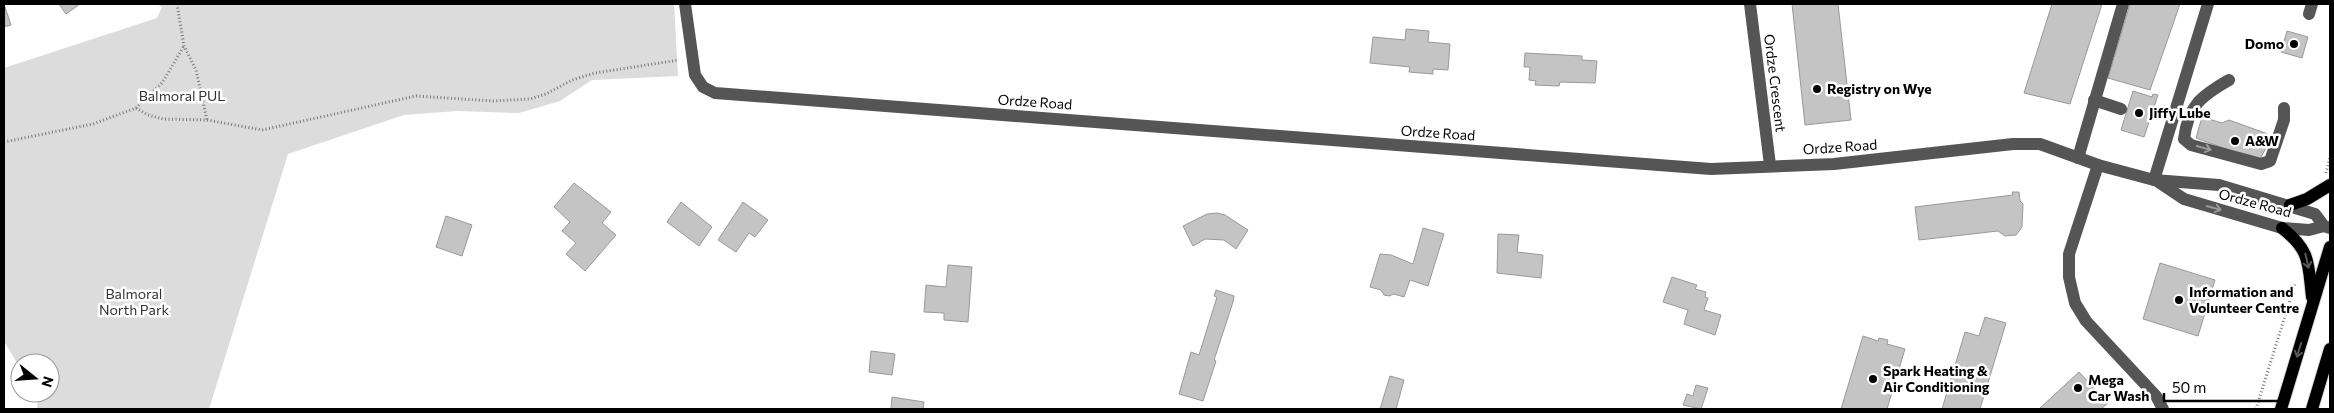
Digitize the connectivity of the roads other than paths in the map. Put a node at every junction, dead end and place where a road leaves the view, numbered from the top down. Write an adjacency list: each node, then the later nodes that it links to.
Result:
1 (685, 4): 10 (street, Ordze Road)
2 (1750, 4): 10 (street, Ordze Crescent)
3 (2123, 4): 6 (street)
4 (2208, 4): 12 (street)
5 (2229, 80): 7 (street, one-way to 7)
6 (2094, 100): 8 (street); 9 (street)
7 (2284, 108)
8 (2121, 109)
9 (2078, 158): 10 (street, Ordze Road); 11 (street, Ordze Road)
10 (1770, 165)
11 (2098, 165): 12 (street, Ordze Road); 20 (street)
12 (2154, 180): 14 (street, Ordze Road); 16 (street, Ordze Road, one-way to 16)
13 (2330, 185): 14 (main road)
14 (2290, 205): 15 (street, Ordze Road)
15 (2327, 227): 16 (street, Ordze Road)
16 (2282, 228): 18 (main road, one-way to 18)
17 (2330, 247): 18 (main road)
18 (2313, 303): 21 (main road, one-way to 21)
19 (2330, 349): 22 (main road)
20 (2162, 409)
21 (2281, 409)
22 (2312, 409)

